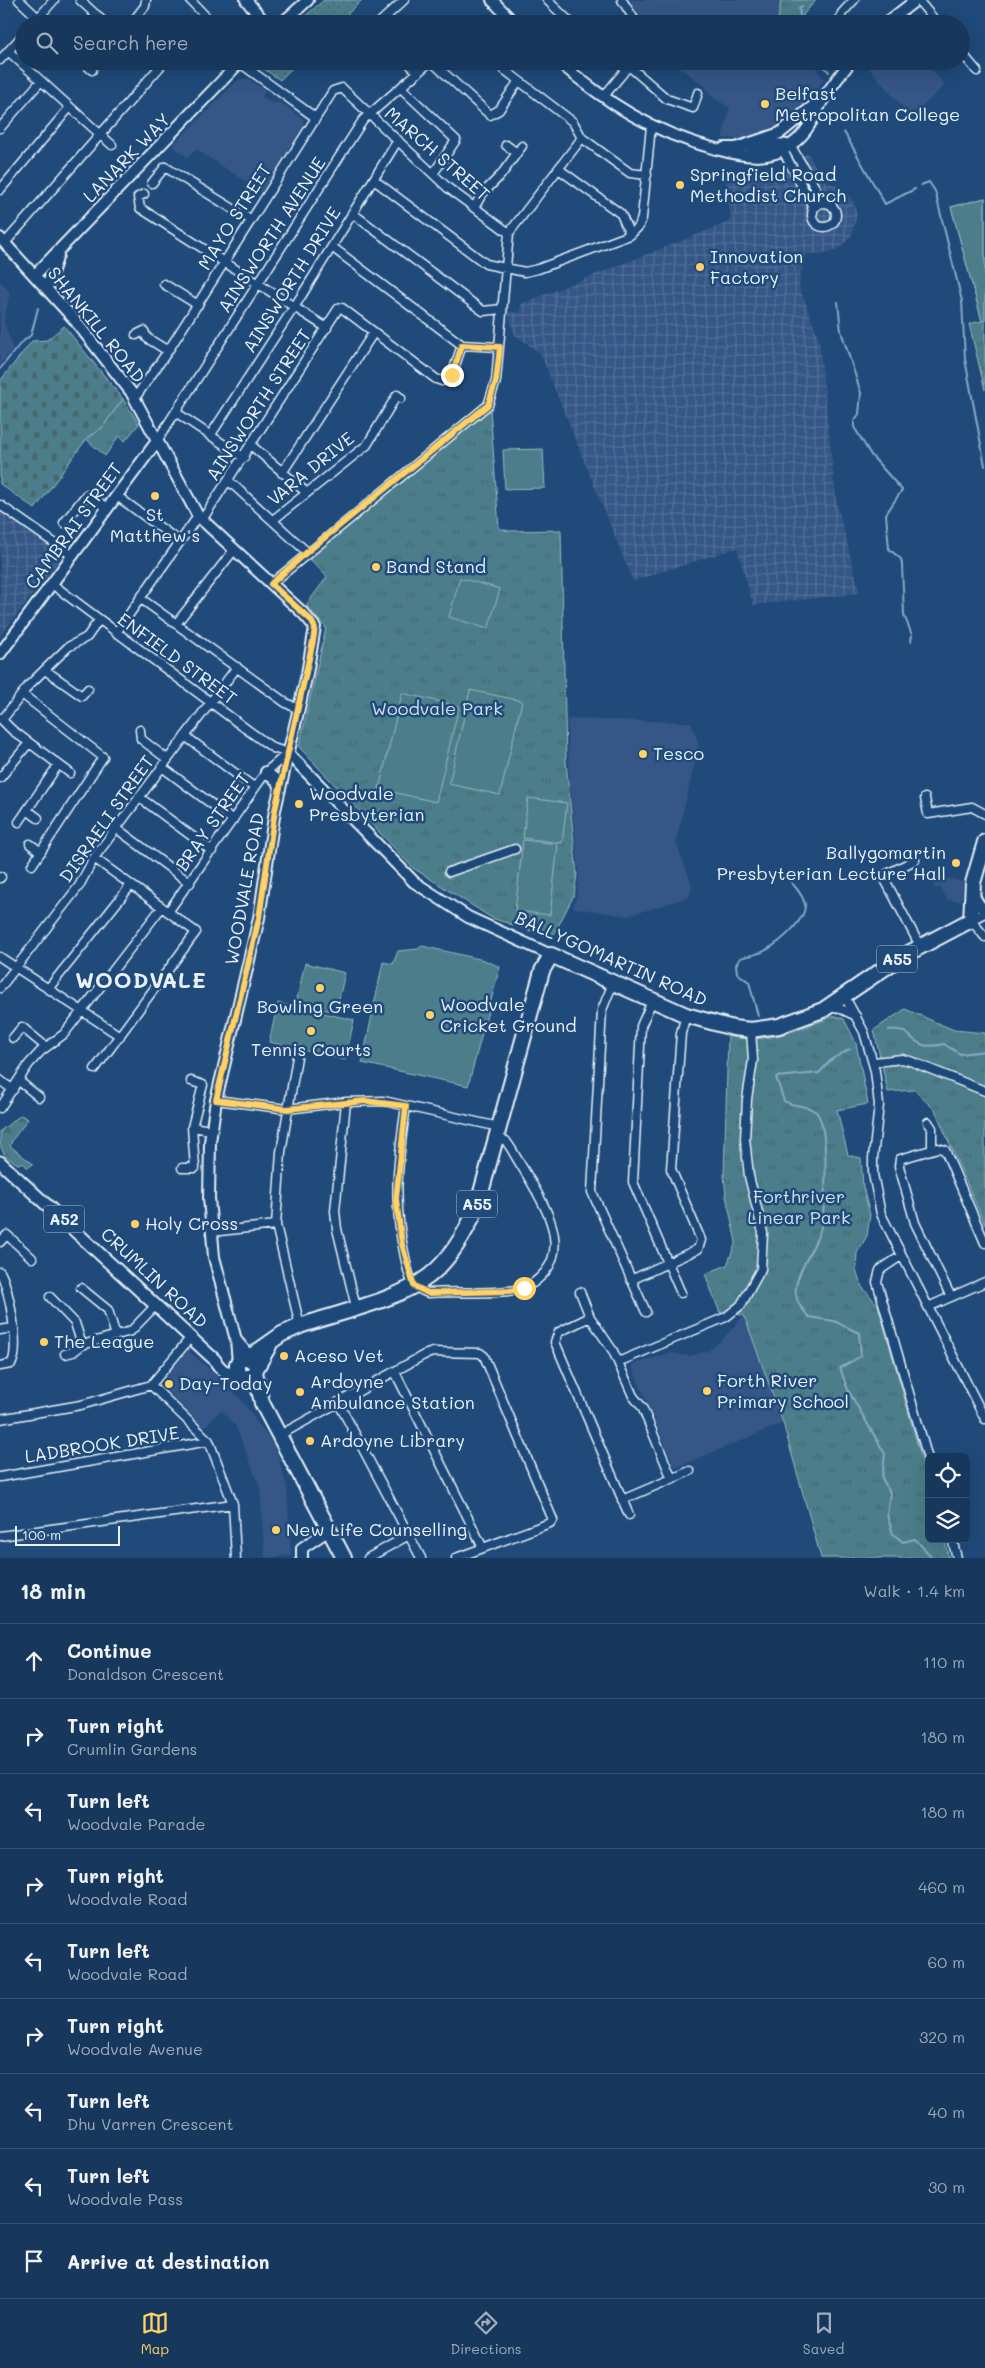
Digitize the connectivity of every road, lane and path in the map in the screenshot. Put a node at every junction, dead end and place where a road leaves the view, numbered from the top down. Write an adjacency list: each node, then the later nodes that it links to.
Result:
1 (19, 0): 14 (street)
2 (54, 0): 15 (street)
3 (80, 0): 16 (street)
4 (190, 0): 18 (street)
5 (246, 0): 19 (main road)
6 (308, 0): 20 (main road)
7 (404, 0): 21 (street)
8 (492, 0): 22 (main road)
9 (547, 0): 23 (street)
10 (622, 0): 24 (street)
11 (854, 0): 25 (street)
12 (917, 0): 26 (main road); 27 (street)
13 (146, 3): 17 (street)
14 (30, 15)
15 (40, 15)
16 (96, 15)
17 (137, 15)
18 (204, 15)
19 (258, 15)
20 (291, 15)
21 (388, 15)
22 (506, 15)
23 (563, 15)
24 (630, 15)
25 (841, 15)
26 (897, 15)
27 (930, 15)
28 (15, 44): 29 (street)
29 (8, 51): 30 (street); 31 (street)
30 (15, 57)
31 (0, 60)
32 (970, 63): 45 (street)
33 (29, 70): 47 (street)
34 (157, 70): 58 (street)
35 (233, 70): 81 (main road, LANARK WAY)
36 (252, 70): 55 (street)
37 (415, 70): 46 (street)
38 (421, 70): 46 (street, AINSWORTH AVENUE)
39 (441, 70): 48 (street)
40 (504, 70): 48 (street)
41 (570, 70): 51 (main road)
42 (626, 70): 51 (street)
43 (637, 70): 50 (street)
44 (844, 70): 52 (main road)
45 (977, 71)
46 (418, 73): 49 (street, AINSWORTH AVENUE)
47 (41, 81): 53 (street); 57 (street)
48 (518, 82): 59 (street)
49 (401, 88): 54 (street, AINSWORTH AVENUE); 66 (street)
50 (698, 93)
51 (604, 96): 56 (main road)
52 (824, 97): 61 (main road); 61 (main road)
53 (70, 107): 58 (street); 70 (street)
54 (369, 114): 55 (street, MAYO STREET); 60 (street, MARCH STREET); 86 (street, AINSWORTH AVENUE)
55 (316, 118): 76 (street, MAYO STREET)
56 (651, 126): 64 (main road); 67 (street)
57 (0, 128)
58 (100, 134): 62 (street); 79 (street)
59 (582, 138): 65 (street); 67 (street)
60 (398, 140): 66 (street, MARCH STREET); 68 (street, AINSWORTH DRIVE)
61 (782, 143): 64 (main road); 64 (main road); 72 (street); 74 (street)
62 (112, 145)
63 (506, 145): 73 (street)
64 (710, 148)
65 (560, 170): 77 (street); 78 (street)
66 (433, 174): 73 (street, MARCH STREET)
67 (647, 176): 78 (street)
68 (374, 180): 75 (street, AINSWORTH DRIVE); 83 (street)
69 (152, 183): 76 (street)
70 (0, 190)
71 (138, 195): 82 (street)
72 (824, 203): 74 (street); 74 (street)
73 (474, 208): 77 (street, MARCH STREET)
74 (812, 212)
75 (352, 213): 80 (street, AINSWORTH DRIVE); 90 (street)
76 (251, 220): 82 (street, MAYO STREET)
77 (509, 233): 83 (street)
78 (630, 235): 83 (street)
79 (2, 241): 84 (main road, SHANKILL ROAD)
80 (332, 247): 89 (street, AINSWORTH DRIVE); 94 (street)
81 (59, 252): 84 (main road, LANARK WAY); 87 (main road)
82 (225, 262): 86 (street); 88 (street, MAYO STREET)
83 (505, 269): 90 (street)
84 (35, 276): 87 (main road, SHANKILL ROAD)
85 (164, 284): 88 (street)
86 (259, 284): 89 (street); 99 (street, AINSWORTH AVENUE)
87 (47, 288): 97 (main road, SHANKILL ROAD)
88 (198, 305): 96 (street, MAYO STREET)
89 (294, 307): 91 (street); 100 (street, AINSWORTH DRIVE)
90 (502, 309): 95 (street)
91 (327, 328): 92 (street, AINSWORTH STREET); 102 (street, AINSWORTH STREET)
92 (374, 332): 94 (street); 104 (street)
93 (136, 335): 96 (street)
94 (462, 345): 95 (street)
95 (500, 347): 115 (street)
96 (168, 351): 97 (street, MAYO STREET)
97 (135, 398): 101 (main road, SHANKILL ROAD)
98 (401, 398): 106 (street, VARA DRIVE)
99 (177, 413): 100 (street); 101 (street, AINSWORTH AVENUE)
100 (210, 436): 103 (street)
101 (157, 441): 107 (main road, CAMBRAI STREET); 110 (main road, WOODVALE ROAD)
102 (252, 446): 103 (street, AINSWORTH STREET); 104 (street)
103 (244, 458): 105 (street, AINSWORTH STREET)
104 (282, 472): 106 (street)
105 (229, 481): 110 (street, AINSWORTH STREET); 111 (street)
106 (307, 493): 111 (street, VARA DRIVE)
107 (117, 496): 109 (main road, CAMBRAI STREET); 113 (street)
108 (0, 505): 116 (street)
109 (108, 508): 112 (street); 116 (main road, CAMBRAI STREET)
110 (200, 518): 113 (street, AINSWORTH STREET); 114 (main road, WOODVALE ROAD)
111 (273, 520): 115 (street)
112 (64, 523)
113 (180, 542): 119 (street, AINSWORTH STREET)
114 (234, 550): 118 (main road, WOODVALE ROAD); 121 (street)
115 (307, 552): 118 (street)
116 (72, 556): 117 (main road, CAMBRAI STREET)
117 (52, 584): 120 (street, ENFIELD STREET); 123 (main road, CAMBRAI STREET)
118 (271, 584): 129 (main road, WOODVALE ROAD)
119 (140, 598): 121 (street); 122 (street, AINSWORTH STREET)
120 (99, 620): 122 (street, ENFIELD STREET); 125 (street)
121 (176, 624): 124 (street)
122 (116, 633): 128 (street, ENFIELD STREET)
123 (0, 654)
124 (237, 668): 128 (street, DISRAELI STREET); 129 (street)
125 (45, 670): 126 (street); 127 (street)
126 (88, 689)
127 (22, 694): 130 (street); 155 (street)
128 (210, 702): 132 (street, DISRAELI STREET); 134 (street, ENFIELD STREET)
129 (298, 709): 134 (main road, WOODVALE ROAD)
130 (1, 719): 133 (street)
131 (140, 730): 135 (street)
132 (185, 736): 135 (street, DISRAELI STREET); 141 (street)
133 (29, 743): 136 (street); 140 (street)
134 (288, 753): 138 (street, BRAY STREET); 142 (main road, WOODVALE ROAD); 169 (main road, BALLYGOMARTIN ROAD)
135 (167, 760): 137 (street, DISRAELI STREET)
136 (58, 764): 139 (street); 145 (street)
137 (162, 767): 143 (street, DISRAELI STREET); 148 (street)
138 (266, 772): 141 (street, BRAY STREET); 142 (main road)
139 (70, 773)
140 (0, 778)
141 (255, 788): 148 (street, BRAY STREET)
142 (280, 788): 194 (main road, WOODVALE ROAD)
143 (140, 797): 150 (street, DISRAELI STREET); 154 (street)
144 (925, 798): 146 (street)
145 (27, 810): 147 (street); 149 (street)
146 (985, 814)
147 (38, 818)
148 (233, 820): 154 (street, BRAY STREET)
149 (19, 822)
150 (116, 828): 156 (street, DISRAELI STREET); 160 (street)
151 (985, 842): 162 (highway)
152 (30, 844): 155 (street)
153 (515, 848): 159 (street)
154 (212, 851): 160 (street, BRAY STREET)
155 (41, 852): 158 (street)
156 (94, 858): 161 (street); 171 (street, DISRAELI STREET)
157 (915, 860): 168 (street)
158 (32, 865)
159 (449, 872)
160 (190, 883): 164 (street, BRAY STREET)
161 (131, 885): 164 (street); 174 (street)
162 (972, 892): 163 (main road); 166 (highway)
163 (985, 909)
164 (165, 910): 178 (street, BRAY STREET); 182 (street)
165 (985, 913): 166 (street, BALLYGOMARTIN ROAD)
166 (971, 920): 167 (street); 168 (highway, BALLYGOMARTIN ROAD / A55)
167 (985, 937)
168 (920, 946): 175 (highway, BALLYGOMARTIN ROAD / A55)
169 (551, 955): 172 (highway, BALLYGOMARTIN ROAD / A55); 202 (highway, A55)
170 (0, 958): 171 (street)
171 (16, 968): 173 (street, DISRAELI STREET); 174 (street)
172 (613, 983): 176 (highway, BALLYGOMARTIN ROAD / A55); 214 (street)
173 (0, 988)
174 (48, 989): 178 (street)
175 (845, 997): 177 (highway, BALLYGOMARTIN ROAD / A55); 180 (street)
176 (652, 1001): 179 (highway, BALLYGOMARTIN ROAD / A55); 212 (street)
177 (828, 1007): 180 (street); 181 (highway, BALLYGOMARTIN ROAD / A55)
178 (82, 1011): 182 (street); 184 (street, BRAY STREET)
179 (686, 1015): 181 (highway, BALLYGOMARTIN ROAD / A55); 212 (street)
180 (856, 1016): 186 (street)
181 (751, 1030): 235 (street)
182 (120, 1036): 187 (street)
183 (13, 1038): 184 (street)
184 (46, 1047): 189 (street, BRAY STREET)
185 (298, 1051): 198 (street)
186 (874, 1062): 192 (street); 210 (street)
187 (95, 1069)
188 (0, 1080): 191 (street)
189 (19, 1081): 191 (street, BRAY STREET); 193 (street)
190 (191, 1081): 200 (street)
191 (13, 1090): 197 (street, BRAY STREET)
192 (985, 1091)
193 (39, 1097)
194 (216, 1100): 198 (street); 201 (main road, WOODVALE ROAD)
195 (346, 1102): 196 (street); 198 (street); 224 (street)
196 (406, 1106): 202 (street); 216 (street)
197 (0, 1108)
198 (287, 1109): 206 (street)
199 (928, 1122): 203 (street)
200 (192, 1127): 201 (street); 205 (street)
201 (211, 1130): 207 (main road, WOODVALE ROAD)
202 (497, 1132): 216 (highway, A55); 216 (street)
203 (932, 1149): 209 (street); 221 (street)
204 (0, 1162): 222 (main road, CRUMLIN ROAD / A52)
205 (182, 1168)
206 (276, 1225): 207 (street); 227 (street)
207 (211, 1232): 236 (main road, WOODVALE ROAD)
208 (0, 1242): 211 (street)
209 (985, 1243)
210 (901, 1256): 223 (street); 247 (street)
211 (32, 1258)
212 (668, 1263): 214 (street); 218 (street)
213 (0, 1272): 228 (street)
214 (631, 1280): 225 (street)
215 (985, 1282): 221 (street)
216 (414, 1286): 224 (highway, A55)
217 (81, 1288): 230 (street)
218 (681, 1293)
219 (591, 1294): 226 (street)
220 (64, 1296): 233 (street)
221 (951, 1297): 223 (street)
222 (156, 1305): 230 (street); 231 (main road, CRUMLIN ROAD / A52)
223 (928, 1307): 244 (street)
224 (356, 1308): 227 (highway, A55)
225 (646, 1312)
226 (590, 1317): 235 (street); 251 (street)
227 (300, 1326): 232 (highway, A55)
228 (13, 1328): 229 (street); 237 (street)
229 (0, 1330)
230 (116, 1336): 233 (street)
231 (191, 1337): 236 (main road, CRUMLIN ROAD / A52); 240 (street)
232 (271, 1343): 236 (highway, A55); 238 (highway, A55)
233 (81, 1346): 234 (street)
234 (65, 1354)
235 (618, 1362): 250 (street)
236 (242, 1364): 238 (highway); 242 (highway)
237 (0, 1366)
238 (256, 1371): 242 (highway)
239 (395, 1372): 241 (street); 258 (street); 258 (street)
240 (151, 1385): 243 (street); 246 (street)
241 (338, 1402): 245 (street); 255 (street)
242 (262, 1403): 245 (highway)
243 (0, 1418)
244 (985, 1420)
245 (280, 1435): 254 (highway)
246 (209, 1441): 249 (street, LADBROOK DRIVE); 252 (street)
247 (926, 1453)
248 (690, 1471): 250 (street)
249 (0, 1477)
250 (672, 1479): 251 (street)
251 (622, 1500): 253 (street)
252 (233, 1504): 256 (street); 259 (street)
253 (629, 1515)
254 (329, 1530): 260 (main road); 261 (highway)
255 (409, 1535): 262 (street); 263 (street)
256 (0, 1536)
257 (953, 1543): 265 (street)
258 (483, 1548): 264 (street)
259 (236, 1558)
260 (302, 1558)
261 (344, 1558)
262 (368, 1558)
263 (421, 1558)
264 (456, 1558)
265 (957, 1558)

